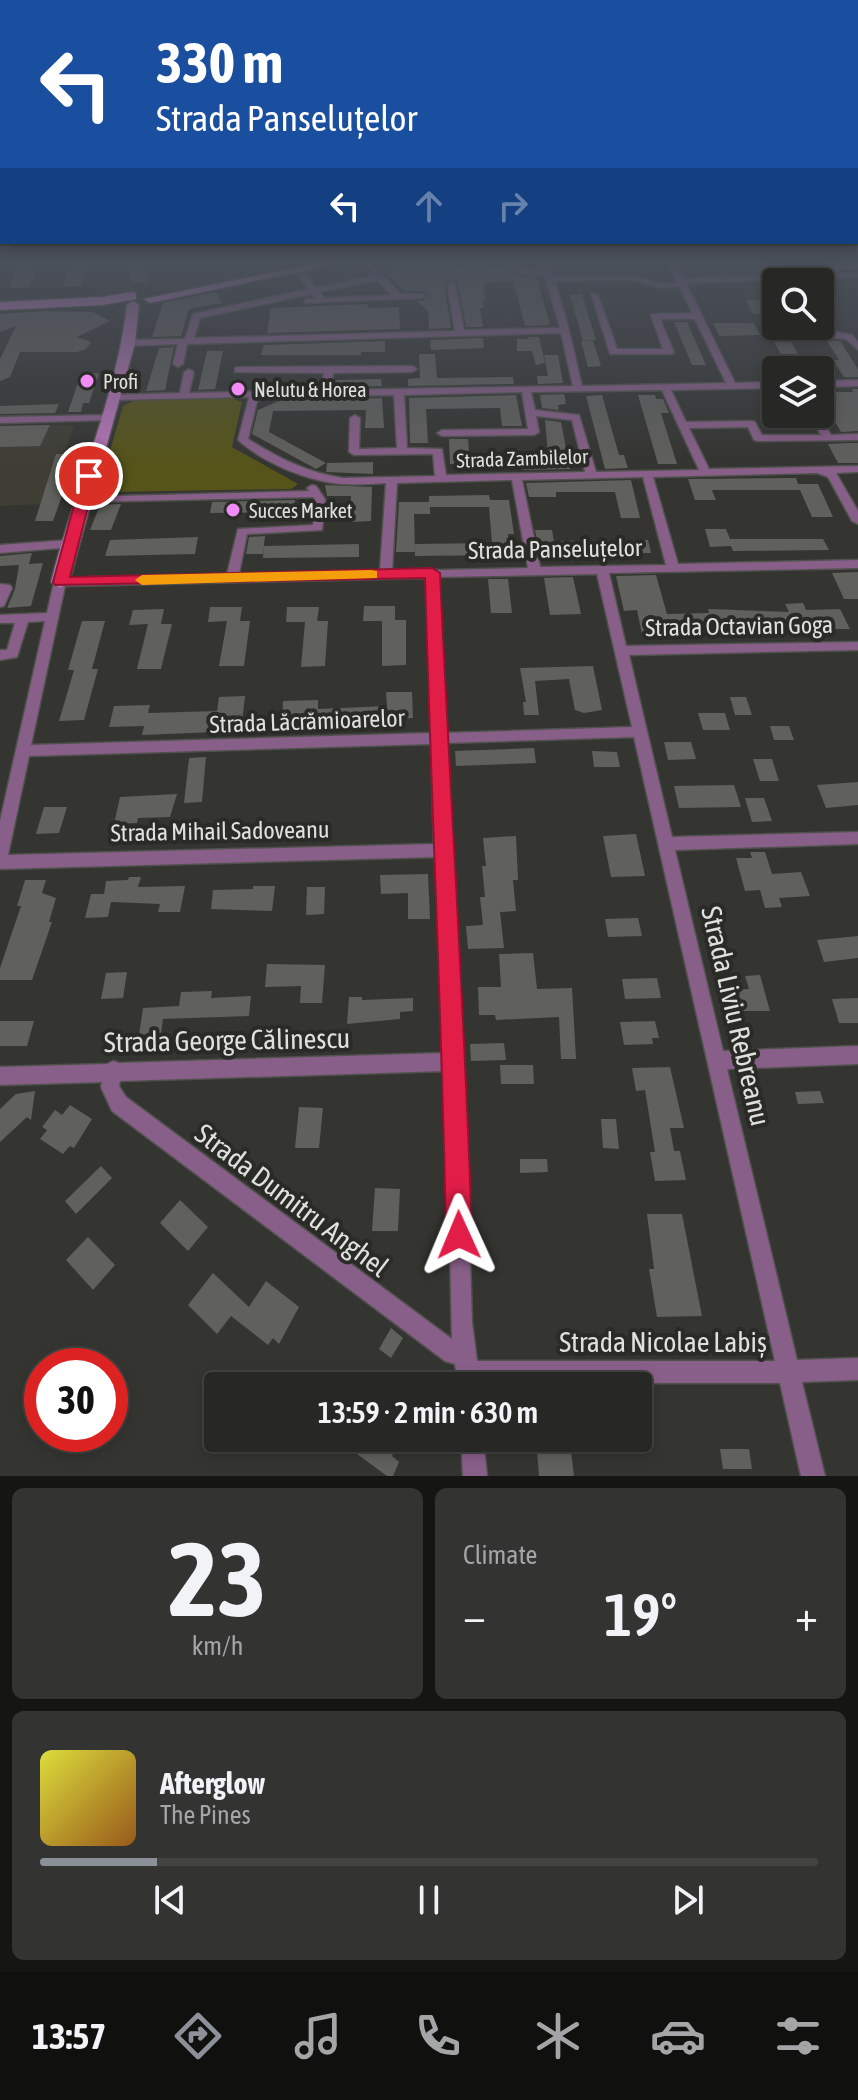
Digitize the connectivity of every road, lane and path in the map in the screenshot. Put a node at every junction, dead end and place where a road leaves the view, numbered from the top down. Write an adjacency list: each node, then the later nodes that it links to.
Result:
1 (132, 332): 11 (street)
2 (190, 332): 10 (street)
3 (516, 332): 8 (street)
4 (565, 332): 23 (street)
5 (606, 332): 6 (street)
6 (661, 332)
7 (705, 332): 21 (street)
8 (460, 334): 10 (street)
9 (834, 335): 12 (street)
10 (186, 342): 11 (street); 13 (street)
11 (129, 343): 29 (street)
12 (858, 347)
13 (178, 364)
14 (412, 369): 16 (street)
15 (238, 370): 16 (street)
16 (329, 370): 26 (street)
17 (189, 372): 28 (street)
18 (858, 383): 19 (street)
19 (834, 384)
20 (762, 385): 21 (street)
21 (732, 386): 22 (street)
22 (665, 387): 23 (street); 34 (street)
23 (578, 389): 24 (street)
24 (526, 390): 25 (street); 30 (street)
25 (399, 392): 26 (street); 39 (street)
26 (326, 393): 27 (street)
27 (254, 395): 28 (street); 47 (street, Strada Zambilelor)
28 (184, 396): 29 (street)
29 (113, 397): 31 (street)
30 (531, 413): 36 (street); 43 (street)
31 (106, 418): 33 (street); 50 (street)
32 (355, 418): 39 (street)
33 (0, 420)
34 (682, 425): 38 (street); 42 (street)
35 (822, 428): 38 (street)
36 (442, 433)
37 (858, 437): 38 (street)
38 (828, 438)
39 (402, 452): 46 (street)
40 (858, 469): 41 (street, Strada Zambilelor)
41 (817, 471): 42 (street, Strada Zambilelor); 51 (street)
42 (705, 472): 44 (street, Strada Zambilelor)
43 (591, 473): 44 (street, Strada Zambilelor); 45 (street, Strada Zambilelor)
44 (647, 473): 55 (street)
45 (516, 476): 46 (street, Strada Zambilelor); 57 (street)
46 (441, 478): 48 (street, Strada Zambilelor)
47 (316, 479): 48 (street, Strada Zambilelor); 49 (street)
48 (392, 480): 59 (street)
49 (316, 494): 50 (street); 60 (street)
50 (83, 499): 52 (street)
51 (858, 521)
52 (69, 544): 53 (street); 61 (street)
53 (0, 549)
54 (858, 564): 55 (street, Strada Panseluțelor)
55 (673, 568): 56 (street, Strada Panseluțelor)
56 (602, 569): 57 (street, Strada Panseluțelor); 68 (street, Strada Liviu Rebreanu)
57 (535, 571): 58 (street, Strada Panseluțelor)
58 (432, 573): 59 (street, Strada Panseluțelor); 71 (street)
59 (386, 574): 60 (street, Strada Panseluțelor)
60 (232, 578): 61 (street, Strada Panseluțelor)
61 (60, 582): 64 (street)
62 (0, 588): 63 (street)
63 (0, 603)
64 (53, 617): 65 (street); 72 (street)
65 (23, 618): 66 (street); 69 (street)
66 (0, 619)
67 (858, 646): 68 (street, Strada Octavian Goga)
68 (620, 651): 70 (street, Strada Liviu Rebreanu)
69 (0, 655)
70 (640, 732): 71 (street, Strada Lăcrămioarelor); 76 (street, Strada Liviu Rebreanu)
71 (437, 740): 72 (street, Strada Lăcrămioarelor); 77 (street)
72 (23, 751): 73 (street)
73 (17, 786): 74 (street); 78 (street)
74 (0, 787)
75 (858, 838): 76 (street)
76 (666, 844): 81 (street, Strada Liviu Rebreanu)
77 (442, 850): 79 (street, Strada Mihail Sadoveanu); 82 (street)
78 (0, 855)
79 (0, 862)
80 (858, 1055): 81 (street)
81 (719, 1060): 87 (street, Strada Liviu Rebreanu)
82 (455, 1062): 83 (street, Strada George Călinescu); 86 (street)
83 (113, 1070): 84 (street, Strada George Călinescu); 86 (street, Strada Dumitru Anghel)
84 (0, 1076)
85 (858, 1369): 87 (street, Strada Nicolae Labiș)
86 (467, 1371): 87 (street, Strada Nicolae Labiș)
87 (790, 1371): 90 (street, Strada Liviu Rebreanu)
88 (473, 1452): 89 (street)
89 (475, 1476)
90 (813, 1476)

